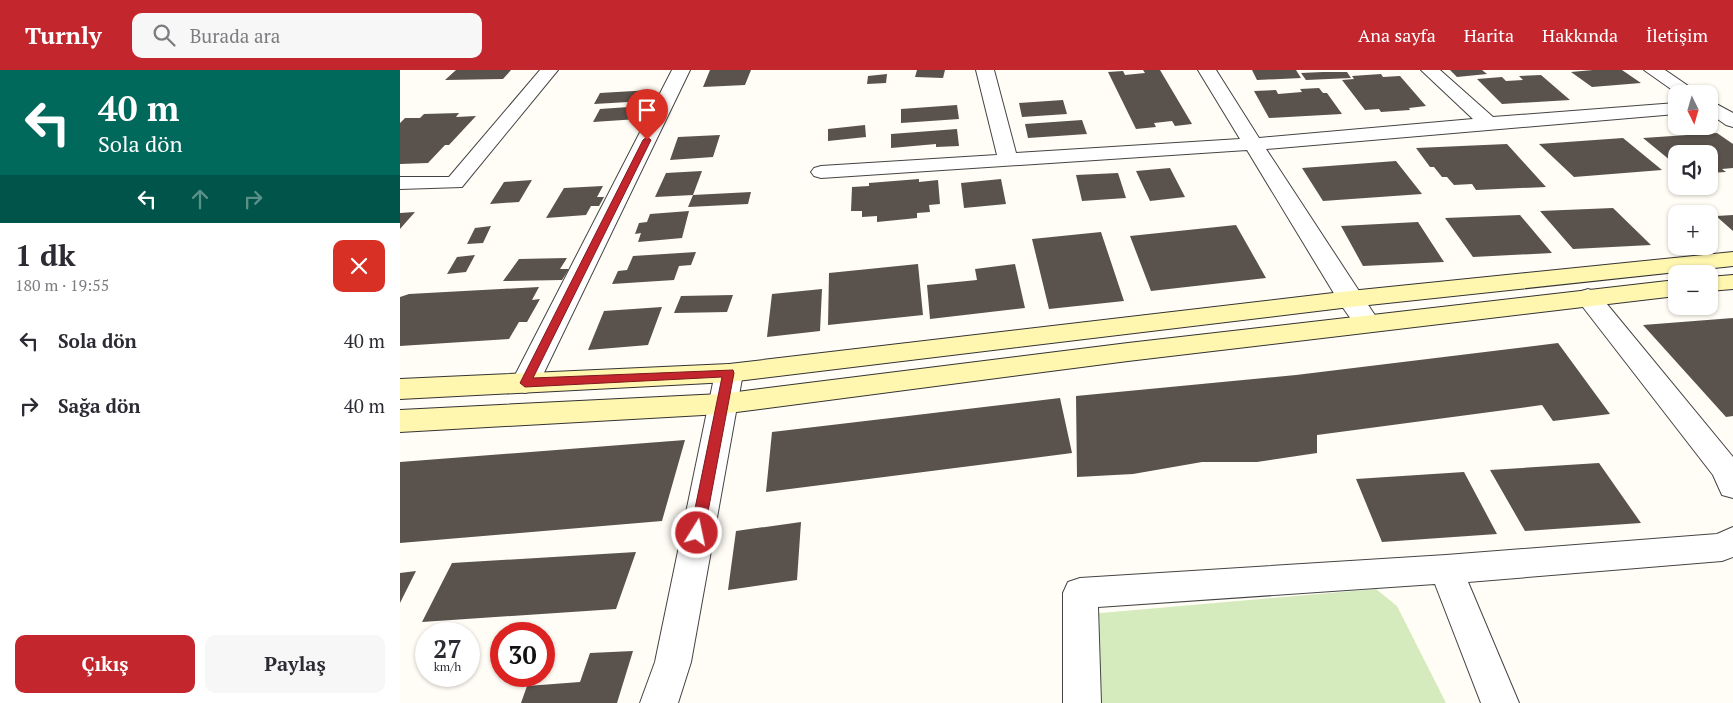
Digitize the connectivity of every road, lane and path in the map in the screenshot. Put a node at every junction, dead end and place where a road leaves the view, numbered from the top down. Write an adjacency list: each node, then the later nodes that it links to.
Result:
1 (549, 70): 17 (street)
2 (681, 70): 26 (street)
3 (985, 70): 15 (street)
4 (1207, 70): 14 (street)
5 (1430, 70): 13 (street)
6 (1654, 70): 7 (street)
7 (1677, 85)
8 (1733, 105): 9 (street)
9 (1718, 106)
10 (1668, 110): 13 (street)
11 (1718, 111): 12 (street)
12 (1733, 121)
13 (1489, 123): 14 (street)
14 (1253, 144): 15 (street); 23 (street)
15 (1008, 160): 16 (street)
16 (821, 172)
17 (400, 183)
18 (1733, 260): 23 (main road)
19 (1733, 282): 20 (main road)
20 (1718, 283)
21 (1668, 289): 22 (main road)
22 (1588, 297): 24 (main road); 30 (street)
23 (1350, 299): 24 (street); 25 (main road)
24 (1367, 323): 28 (main road)
25 (729, 373): 26 (main road); 28 (street)
26 (525, 383): 27 (main road)
27 (400, 389)
28 (721, 404): 29 (main road); 33 (street)
29 (400, 421)
30 (1733, 486)
31 (1733, 541): 32 (street)
32 (1446, 569): 34 (street); 35 (street)
33 (659, 703)
34 (1082, 703)
35 (1500, 703)

